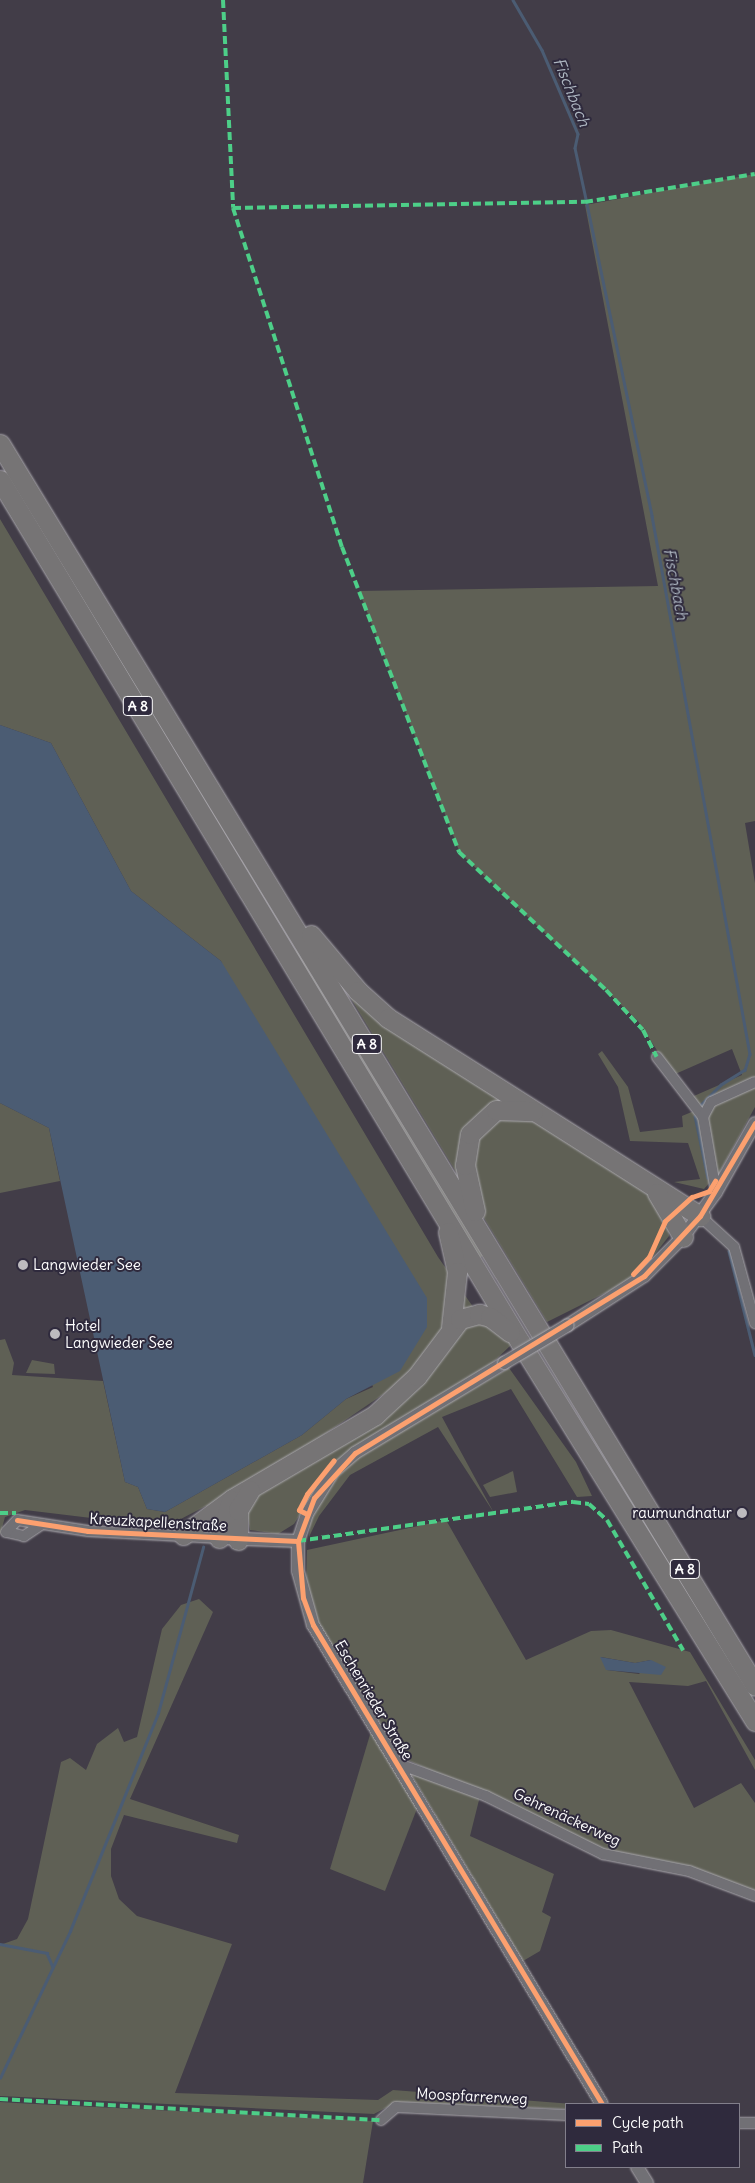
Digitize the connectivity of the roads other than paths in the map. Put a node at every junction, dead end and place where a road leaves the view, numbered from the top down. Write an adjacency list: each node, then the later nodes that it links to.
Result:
1 (0, 444): 3 (highway, A 8)
2 (0, 480): 11 (highway, A 8)
3 (255, 861): 6 (highway); 13 (highway, A 8)
4 (657, 1057): 7 (street)
5 (755, 1082): 7 (street)
6 (541, 1113): 9 (highway); 13 (highway)
7 (703, 1117): 10 (street)
8 (755, 1122): 10 (street)
9 (654, 1188): 12 (highway); 14 (highway)
10 (716, 1192): 12 (street)
11 (444, 1214): 16 (highway); 17 (highway, A 8)
12 (700, 1216): 14 (street); 15 (street)
13 (478, 1227): 25 (highway, A 8)
14 (683, 1236): 24 (street, Eschenrieder Straße, bridge)
15 (755, 1323)
16 (451, 1327): 17 (highway); 18 (highway)
17 (520, 1342): 26 (highway, A 8)
18 (251, 1490): 19 (highway); 23 (highway)
19 (232, 1499): 21 (highway); 22 (highway)
20 (42, 1524): 21 (street, Kreuzkapellenstraße)
21 (184, 1535): 22 (street, Kreuzkapellenstraße)
22 (219, 1538): 23 (street, Kreuzkapellenstraße)
23 (238, 1540): 24 (street, Kreuzkapellenstraße)
24 (298, 1541): 27 (street, Eschenrieder Straße)
25 (755, 1686)
26 (755, 1721)
27 (399, 1764): 28 (street, Gehrenäckerweg); 29 (street, Eschenrieder Straße)
28 (755, 1896)
29 (601, 2103)
30 (565, 2115): 31 (street, Moospfarrerweg)
31 (381, 2120)
32 (740, 2123): 33 (street)
33 (755, 2123)
34 (638, 2168): 35 (street)
35 (647, 2183)

